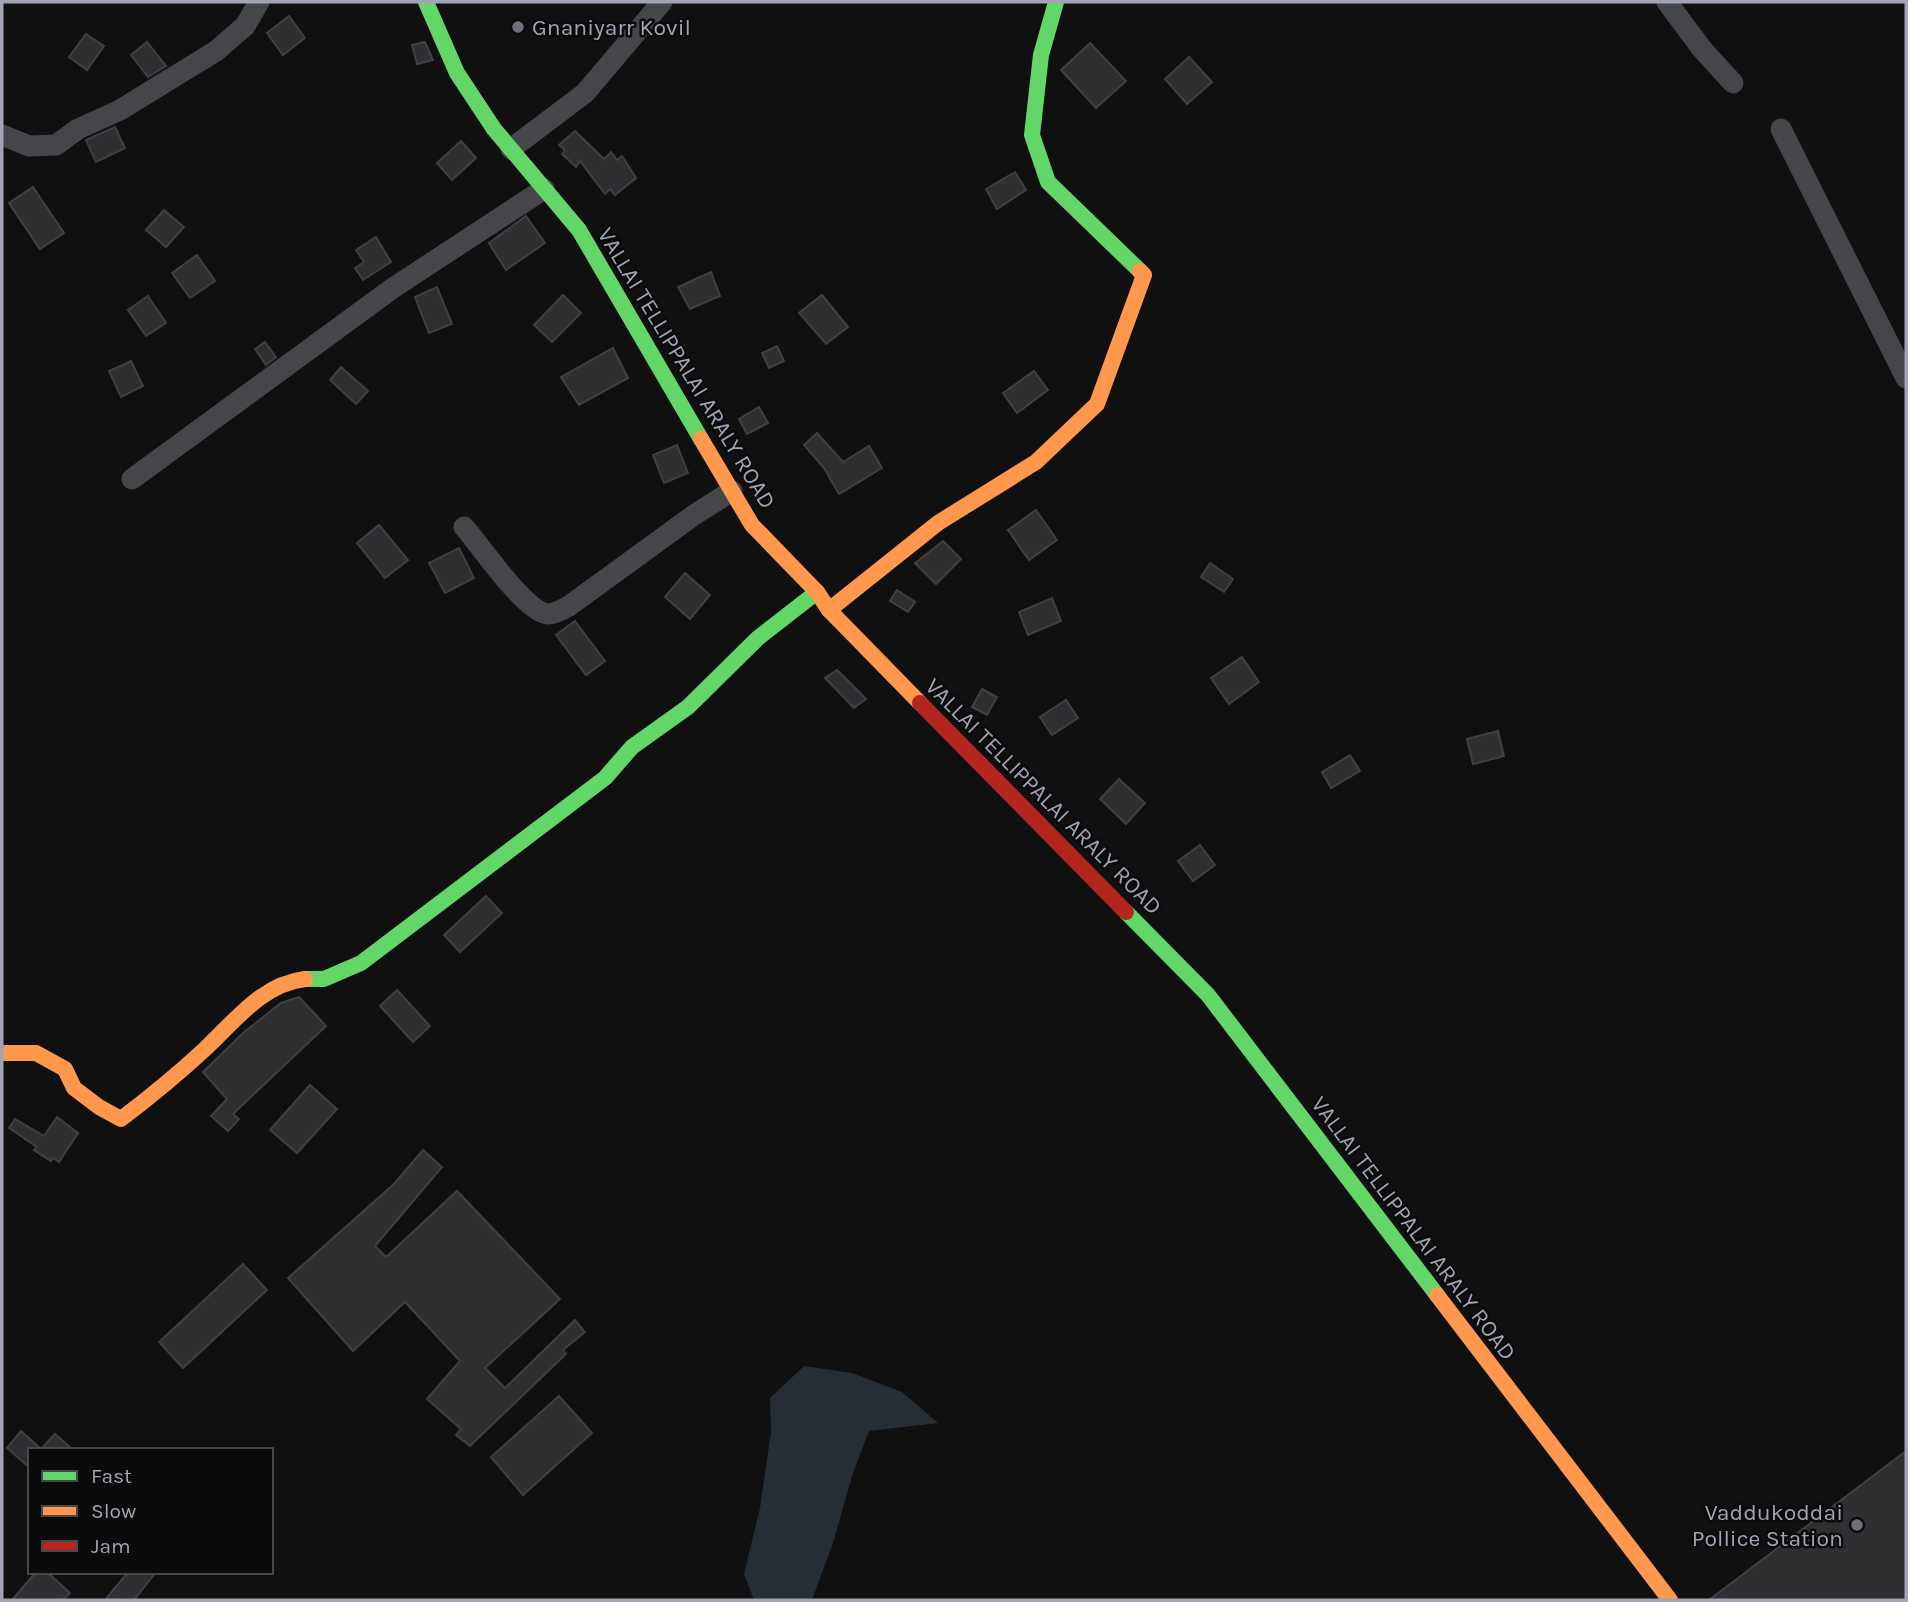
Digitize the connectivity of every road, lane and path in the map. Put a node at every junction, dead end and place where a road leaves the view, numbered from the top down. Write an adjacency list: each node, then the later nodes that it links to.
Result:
1 (259, 2): 8 (street)
2 (426, 2): 9 (main road, VALLAI TELLIPPALAI ARALY ROAD)
3 (662, 2): 9 (street)
4 (1056, 2): 16 (main road)
5 (1667, 2): 6 (street)
6 (1732, 83)
7 (1781, 129): 11 (street)
8 (2, 135)
9 (511, 149): 10 (main road, VALLAI TELLIPPALAI ARALY ROAD)
10 (544, 189): 12 (street); 13 (main road, VALLAI TELLIPPALAI ARALY ROAD)
11 (1906, 378)
12 (132, 478)
13 (732, 491): 14 (street); 15 (main road, VALLAI TELLIPPALAI ARALY ROAD)
14 (464, 527)
15 (817, 592): 16 (main road, VALLAI TELLIPPALAI ARALY ROAD); 17 (main road)
16 (829, 610): 18 (main road, VALLAI TELLIPPALAI ARALY ROAD)
17 (2, 1053)
18 (1670, 1600)

